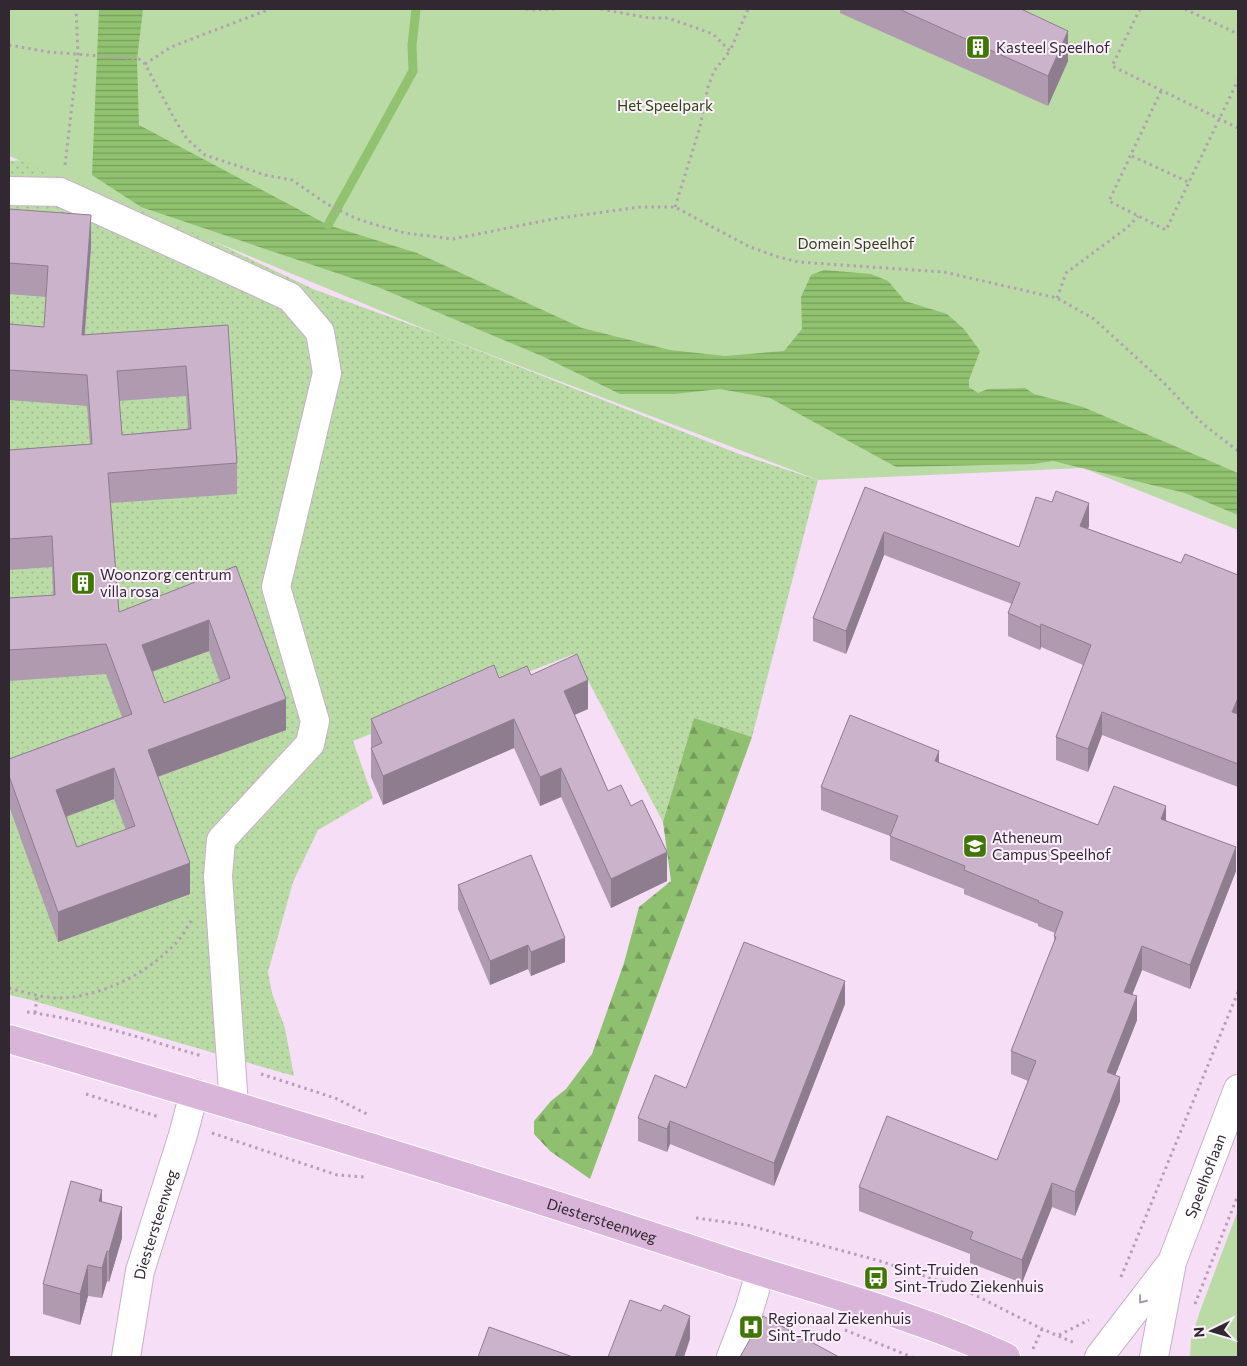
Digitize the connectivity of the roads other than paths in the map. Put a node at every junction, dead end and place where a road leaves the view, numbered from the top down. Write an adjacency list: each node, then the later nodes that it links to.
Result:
1 (9, 191): 5 (street)
2 (9, 1039): 4 (main road, Diestersteenweg)
3 (1238, 1089): 6 (street, Speelhoflaan)
4 (194, 1093): 5 (main road, Diestersteenweg); 10 (street, Diestersteenweg)
5 (234, 1105): 7 (main road, Diestersteenweg)
6 (1172, 1262): 13 (street, Speelhoflaan, one-way to 13); 14 (street, Speelhoflaan)
7 (760, 1272): 8 (street); 12 (main road, Diestersteenweg)
8 (745, 1320): 9 (street); 11 (street)
9 (771, 1334)
10 (126, 1357)
11 (731, 1357)
12 (1006, 1357)
13 (1099, 1357)
14 (1154, 1357)

